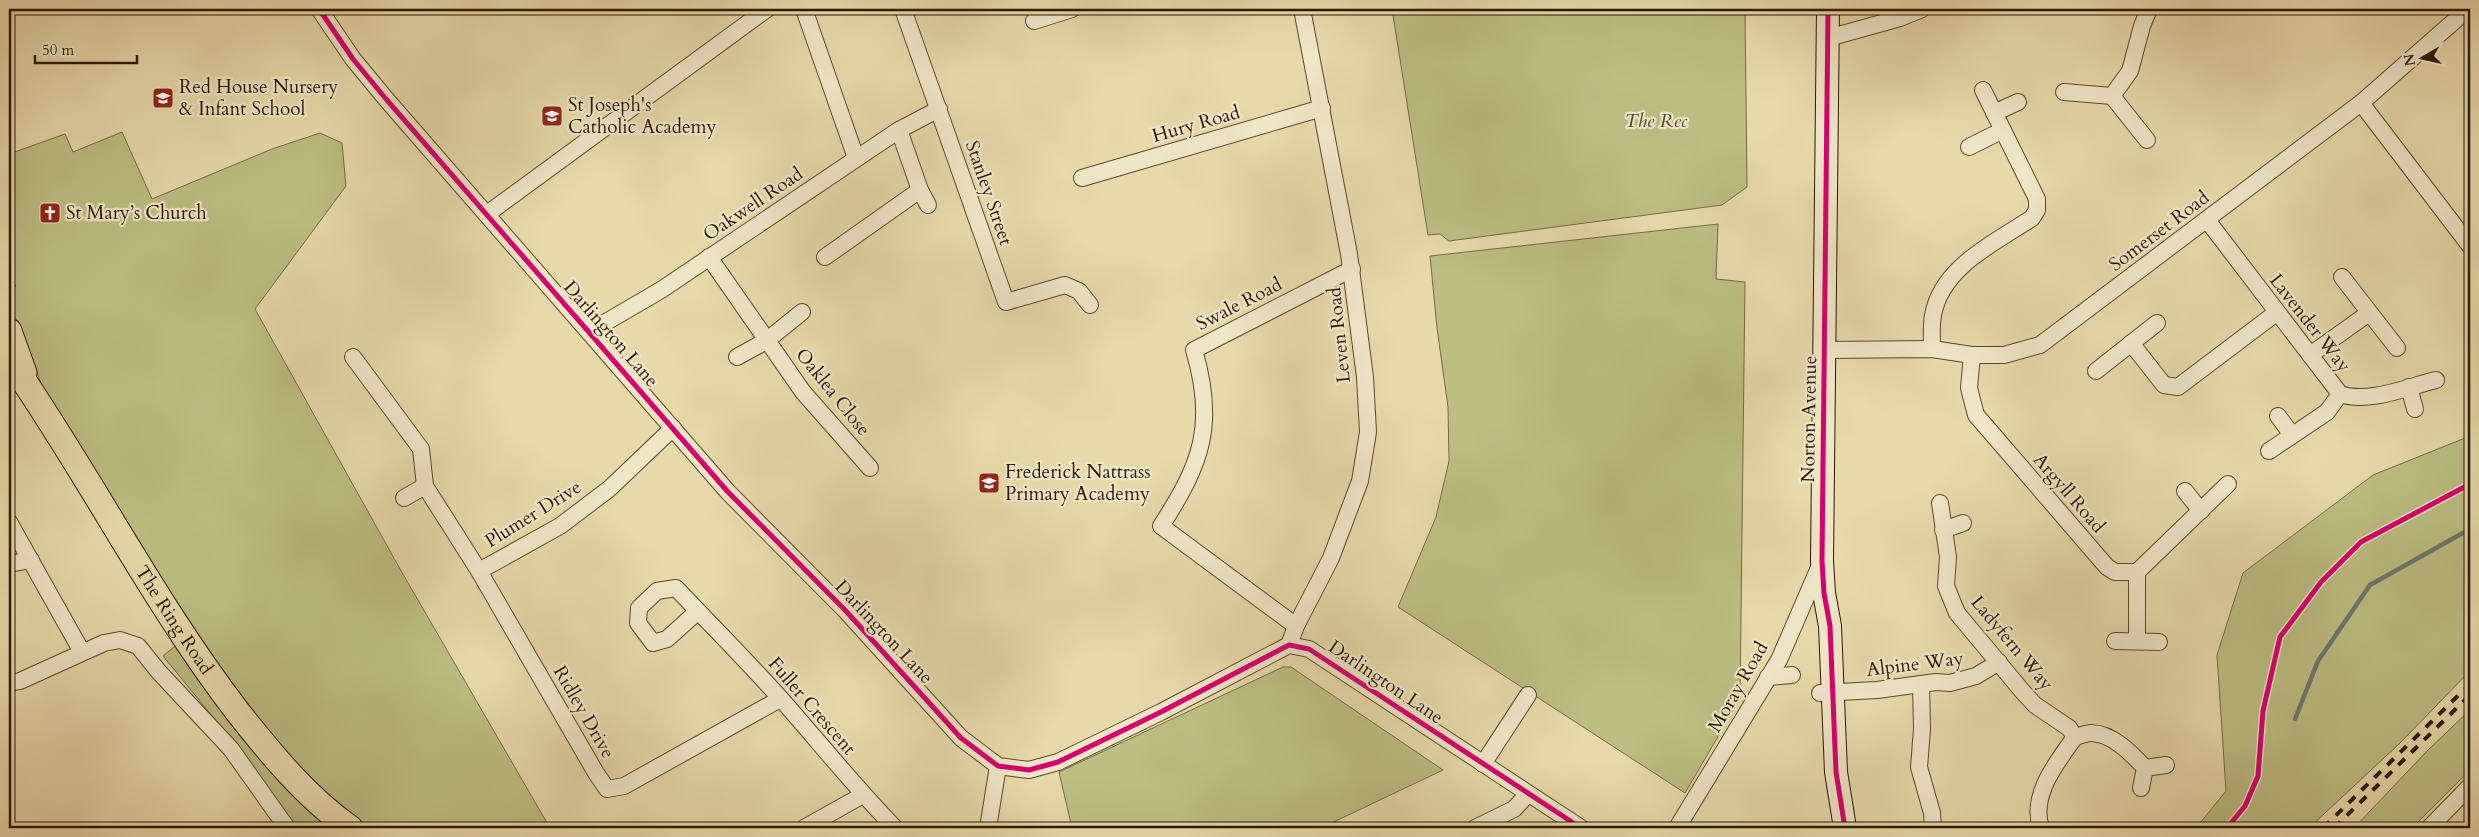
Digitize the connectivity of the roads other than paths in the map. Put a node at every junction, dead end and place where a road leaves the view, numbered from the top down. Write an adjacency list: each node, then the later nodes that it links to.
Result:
1 (767, 9): 11 (street)
2 (804, 9): 26 (street)
3 (903, 9): 20 (street, Stanley Street)
4 (1072, 9): 12 (street)
5 (1302, 9): 19 (street, Leven Road)
6 (1828, 9): 13 (street, Norton Avenue)
7 (1922, 9): 13 (street)
8 (2149, 9): 16 (street)
9 (2468, 9): 18 (street, Somerset Road)
10 (328, 12): 30 (street, Darlington Lane)
11 (749, 14): 30 (street)
12 (1034, 20)
13 (1828, 38): 48 (street, Norton Avenue)
14 (1984, 90): 21 (street)
15 (2064, 92): 16 (street)
16 (2112, 96): 24 (street)
17 (2018, 102): 21 (street)
18 (2362, 103): 31 (street, Somerset Road); 32 (street)
19 (1322, 108): 27 (street, Hury Road); 35 (street, Leven Road)
20 (939, 109): 22 (street, Oakwell Road); 37 (street, Stanley Street)
21 (1994, 113): 23 (street)
22 (899, 130): 26 (street, Oakwell Road); 28 (street)
23 (2002, 130): 25 (street); 47 (street)
24 (2147, 140)
25 (1969, 146)
26 (856, 158): 33 (street, Oakwell Road)
27 (1082, 178)
28 (920, 190): 29 (street); 34 (street)
29 (928, 205)
30 (487, 214): 43 (street, Darlington Lane)
31 (2208, 220): 39 (street, Lavender Way); 49 (street, Somerset Road)
32 (2470, 246)
33 (709, 257): 43 (street, Oakwell Road); 44 (street, Oaklea Close)
34 (824, 257)
35 (1352, 270): 80 (street, Leven Road); 80 (street, Swale Road)
36 (2342, 277): 40 (street)
37 (1090, 306)
38 (802, 312): 44 (street)
39 (2276, 313): 45 (street); 50 (street, Lavender Way)
40 (2369, 313): 46 (street); 50 (street)
41 (2157, 323): 45 (street)
42 (9, 331): 57 (main road, The Ring Road)
43 (589, 332): 61 (street, Darlington Lane)
44 (766, 341): 52 (street); 64 (street, Oaklea Close)
45 (2131, 344): 54 (street)
46 (2397, 348)
47 (1932, 349): 48 (street, Somerset Road); 49 (street, Somerset Road)
48 (1825, 350): 75 (street, Norton Avenue)
49 (1972, 355): 78 (street, Argyll Road)
50 (2310, 355): 58 (street, Lavender Way)
51 (352, 357): 66 (street, Ridley Drive)
52 (737, 357)
53 (9, 359): 57 (main road, The Ring Road)
54 (2096, 370)
55 (2436, 380): 56 (street, Lavender Way)
56 (2409, 386): 58 (street, Lavender Way); 59 (street)
57 (28, 387): 104 (main road, The Ring Road)
58 (2340, 394): 62 (street)
59 (2415, 409)
60 (2278, 416): 62 (street)
61 (672, 428): 77 (street, Plumer Drive); 97 (street, Darlington Lane)
62 (2292, 435): 63 (street)
63 (2270, 451)
64 (870, 468)
65 (2228, 484): 70 (street)
66 (425, 486): 68 (street); 77 (street, Ridley Drive)
67 (2185, 491): 70 (street)
68 (404, 498)
69 (1940, 503): 73 (street, Ladyfern Way)
70 (2201, 511): 78 (street)
71 (9, 522): 74 (street)
72 (1963, 523): 73 (street)
73 (1943, 530): 86 (street, Ladyfern Way)
74 (31, 560): 76 (street); 85 (street)
75 (1822, 561): 88 (street, Moray Road); 91 (street, Norton Avenue)
76 (9, 564)
77 (479, 571): 93 (street, Ridley Drive)
78 (2137, 572): 82 (street)
79 (698, 611): 93 (street, Fuller Crescent)
80 (1296, 626): 84 (street, Leven Road)
81 (2115, 641): 82 (street)
82 (2137, 642): 83 (street)
83 (2159, 642)
84 (1289, 645): 95 (street, Darlington Lane); 97 (street, Darlington Lane)
85 (82, 652): 89 (street); 103 (street)
86 (1998, 662): 90 (street, Alpine Way); 94 (street, Ladyfern Way)
87 (1792, 675): 88 (street)
88 (1768, 677): 110 (street, Moray Road)
89 (9, 683)
90 (1921, 684): 91 (street, Alpine Way); 113 (street)
91 (1826, 693): 111 (street, Norton Avenue); 112 (street, Norton Avenue)
92 (1528, 695): 95 (street)
93 (780, 699): 102 (street, Fuller Crescent)
94 (2075, 737): 98 (street); 114 (street)
95 (1483, 764): 101 (street, Darlington Lane)
96 (2166, 765): 98 (street)
97 (998, 766): 107 (street)
98 (2145, 768): 100 (street)
99 (2470, 786): 115 (street)
100 (2141, 788)
101 (1528, 794): 108 (street); 109 (street, Darlington Lane)
102 (863, 795): 105 (street); 106 (street, Fuller Crescent)
103 (287, 828)
104 (350, 828)
105 (804, 828)
106 (895, 828)
107 (988, 828)
108 (1474, 828)
109 (1581, 828)
110 (1677, 828)
111 (1830, 828)
112 (1845, 828)
113 (1933, 828)
114 (2041, 828)
115 (2429, 828)

